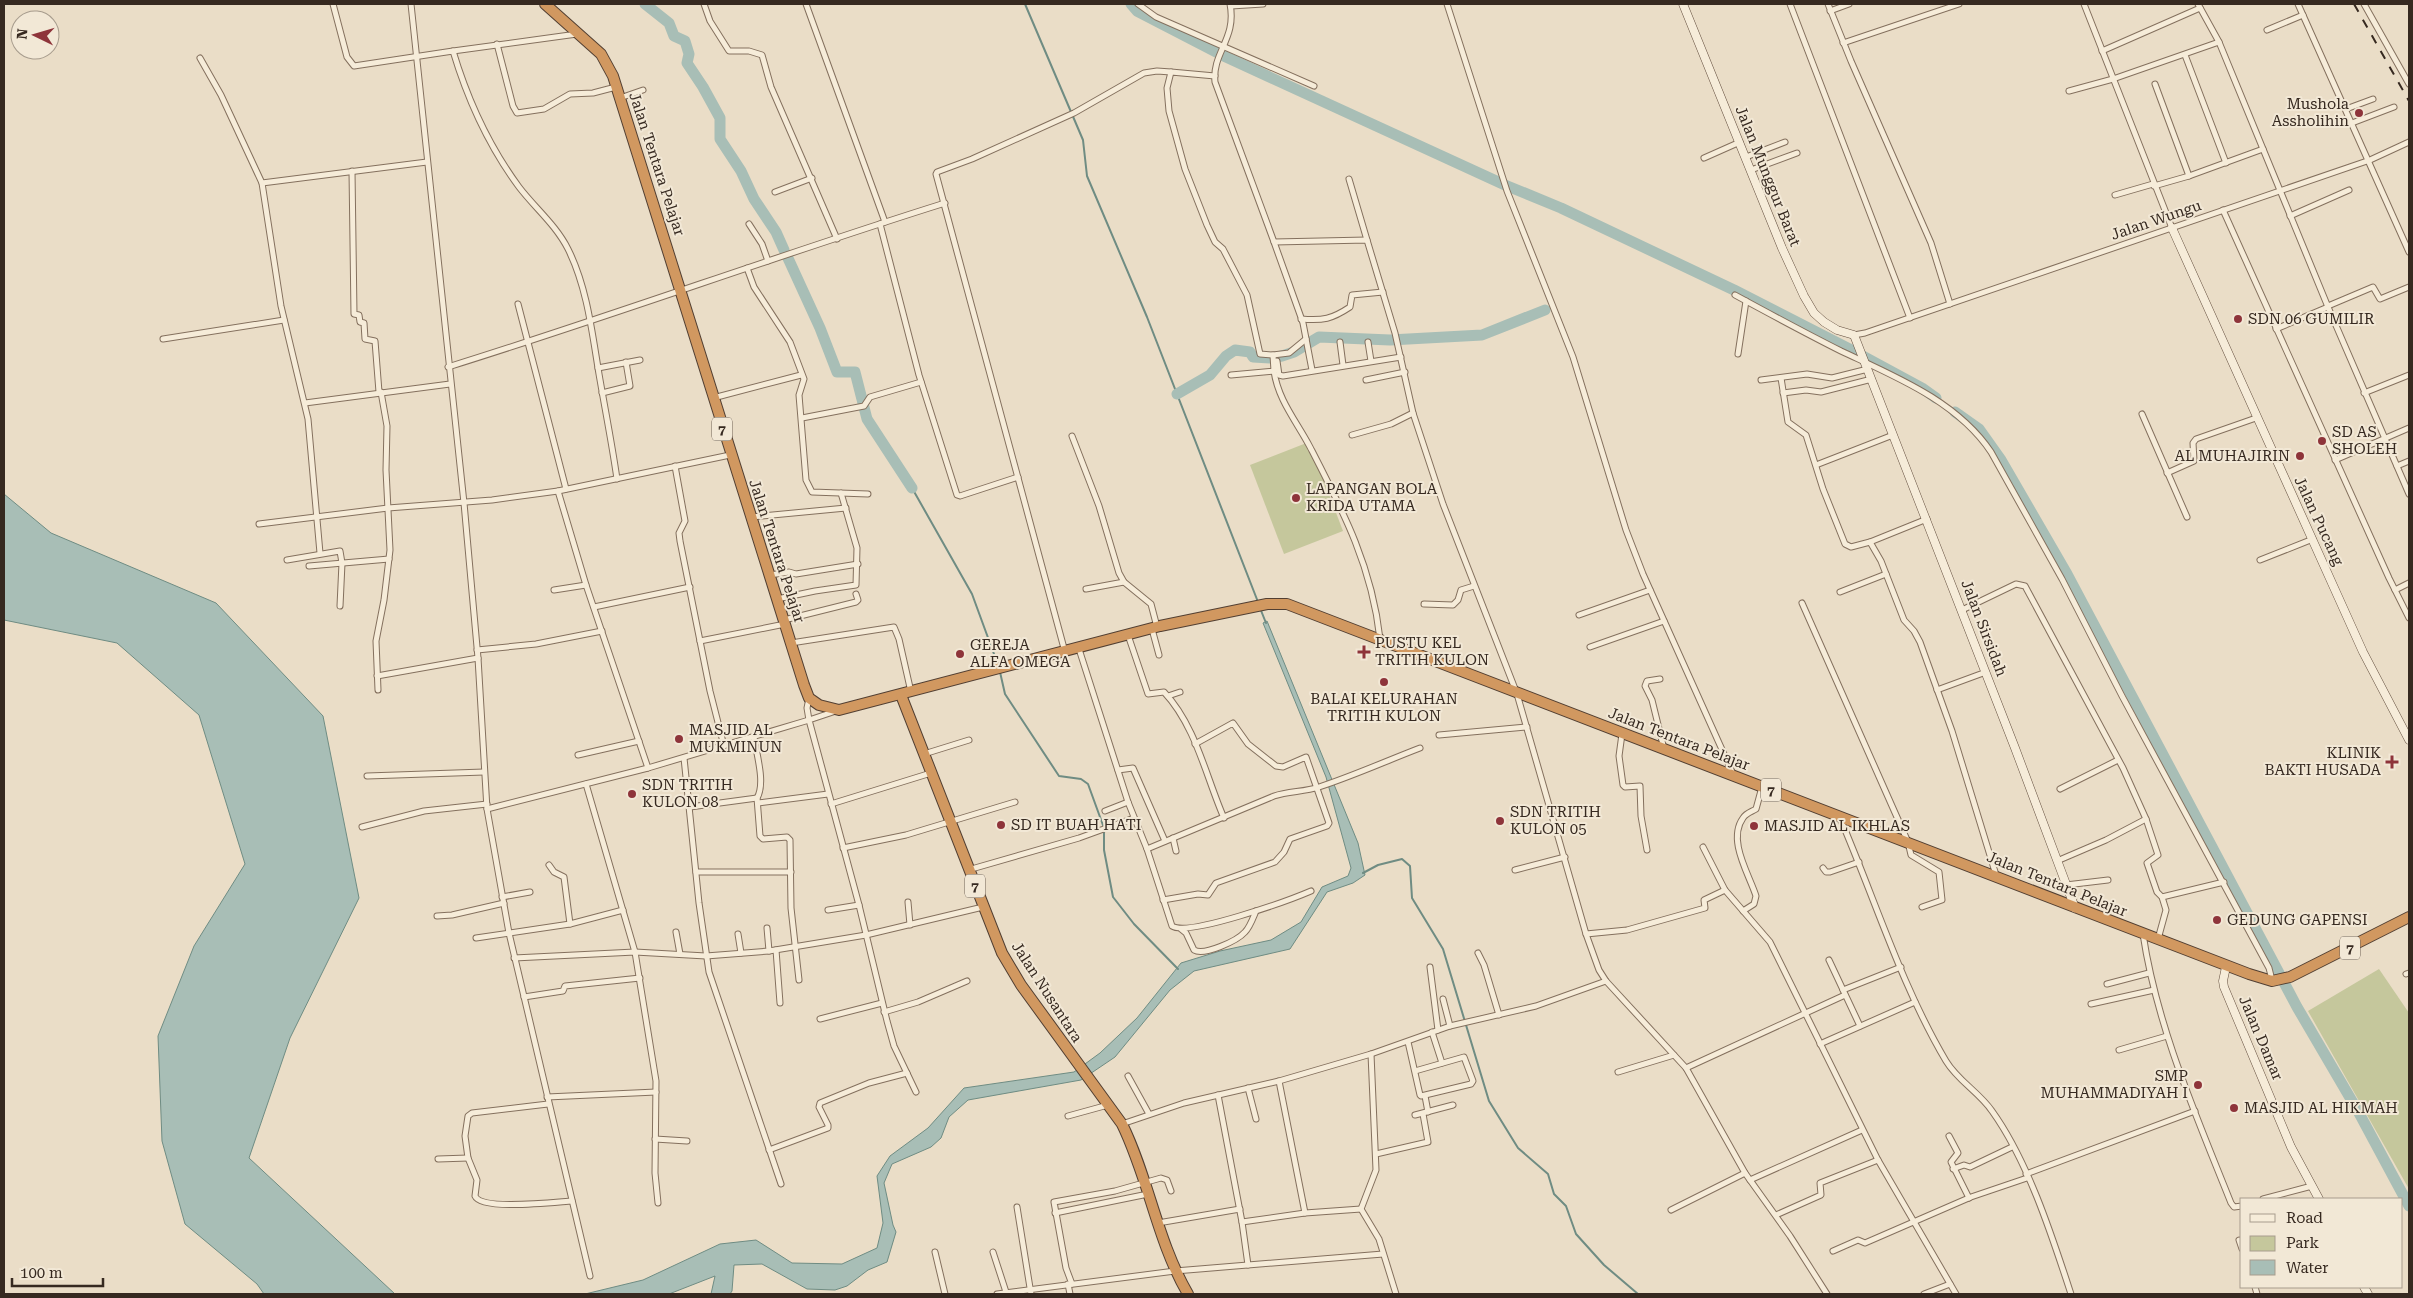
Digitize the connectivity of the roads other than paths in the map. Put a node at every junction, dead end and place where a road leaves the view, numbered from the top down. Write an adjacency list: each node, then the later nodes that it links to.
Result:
1 (333, 4): 30 (street)
2 (411, 4): 30 (street)
3 (544, 4): 22 (highway, Jalan Tentara Pelajar / 7)
4 (704, 4): 59 (street)
5 (806, 4): 70 (street)
6 (1138, 4): 26 (street)
7 (1263, 4): 17 (street)
8 (1448, 4): 177 (street)
9 (1683, 4): 46 (street, Jalan Munggur Barat)
10 (1790, 4): 87 (street)
11 (1828, 4): 19 (street)
12 (1849, 4): 19 (street)
13 (1959, 4): 24 (street)
14 (2084, 4): 28 (street)
15 (2298, 4): 20 (street)
16 (2364, 4): 36 (street)
17 (1231, 5): 26 (street)
18 (2199, 6): 23 (street); 28 (street)
19 (1830, 11): 24 (street)
20 (2303, 16): 21 (street); 44 (street)
21 (2267, 30)
22 (579, 34): 25 (street); 38 (highway, Jalan Tentara Pelajar / 7)
23 (2219, 42): 29 (street); 49 (street)
24 (1843, 43): 85 (street)
25 (497, 44): 27 (street); 38 (street)
26 (1223, 48): 33 (street); 37 (street)
27 (454, 51): 30 (street); 90 (street)
28 (2102, 51): 34 (street)
29 (2185, 55): 34 (street); 55 (street)
30 (417, 56): 54 (street)
31 (200, 58): 61 (street)
32 (1171, 72): 33 (street); 67 (street); 100 (street)
33 (1215, 76): 75 (street)
34 (2113, 79): 40 (street); 62 (street)
35 (2155, 84): 58 (street)
36 (2409, 84)
37 (1314, 86)
38 (616, 87): 41 (highway, Jalan Tentara Pelajar / 7)
39 (642, 90): 41 (street)
40 (2070, 91)
41 (620, 98): 80 (highway, Jalan Tentara Pelajar / 7)
42 (2373, 99): 44 (street)
43 (2394, 106): 45 (street)
44 (2346, 109): 45 (street)
45 (2352, 123): 53 (street)
46 (1740, 142): 51 (street, Jalan Munggur Barat); 52 (street)
47 (1785, 142): 51 (street)
48 (2409, 142): 53 (street, Jalan Wungu)
49 (2263, 150): 55 (street); 64 (street)
50 (1796, 153): 56 (street)
51 (1746, 157): 56 (street, Jalan Munggur Barat)
52 (1704, 158)
53 (2370, 160): 64 (street, Jalan Wungu); 76 (street)
54 (427, 162): 57 (street); 105 (street)
55 (2226, 163): 58 (street)
56 (1751, 170): 92 (street, Jalan Munggur Barat)
57 (352, 171): 61 (street); 121 (street)
58 (2189, 176): 62 (street)
59 (812, 178): 65 (street); 73 (street)
60 (1349, 179): 74 (street)
61 (262, 182): 89 (street)
62 (2153, 185): 66 (street); 72 (street)
63 (2349, 190): 69 (street)
64 (2280, 191): 68 (street, Jalan Wungu); 69 (street)
65 (775, 192)
66 (2115, 195)
67 (946, 203): 70 (street); 143 (street)
68 (2223, 210): 72 (street, Jalan Wungu); 91 (street)
69 (2290, 216): 86 (street)
70 (882, 223): 73 (street); 119 (street)
71 (749, 224): 77 (street)
72 (2172, 228): 85 (street, Jalan Wungu); 130 (street, Jalan Pucang)
73 (837, 239): 77 (street)
74 (1367, 240): 75 (street); 81 (street)
75 (1274, 242): 88 (street)
76 (2409, 252)
77 (768, 261): 78 (street)
78 (747, 268): 80 (street); 112 (street)
79 (2409, 287): 86 (street)
80 (680, 290): 90 (street); 125 (highway, Jalan Tentara Pelajar / 7)
81 (1383, 292): 88 (street); 99 (street)
82 (1735, 295): 83 (street)
83 (1746, 301): 98 (street); 102 (street)
84 (518, 304): 95 (street)
85 (1950, 304): 87 (street, Jalan Wungu)
86 (2328, 307): 91 (street); 124 (street)
87 (1910, 318): 92 (street, Jalan Wungu)
88 (1301, 319): 94 (street)
89 (284, 320): 93 (street); 126 (street)
90 (590, 323): 95 (street); 107 (street)
91 (2276, 329): 137 (street)
92 (1854, 335): 102 (street, Jalan Sirsidah)
93 (163, 339)
94 (1306, 340): 100 (street); 108 (street)
95 (529, 342): 105 (street); 146 (street)
96 (1340, 342): 106 (street)
97 (1368, 342): 103 (street)
98 (1738, 354)
99 (1401, 357): 103 (street); 111 (street)
100 (1274, 358): 108 (street); 110 (street)
101 (640, 360): 104 (street)
102 (1864, 360): 109 (street, Jalan Sirsidah); 273 (street)
103 (1371, 361): 106 (street)
104 (626, 362): 107 (street); 123 (street)
105 (448, 366): 120 (street)
106 (1343, 366): 108 (street)
107 (598, 368): 123 (street)
108 (1312, 370)
109 (1868, 370): 115 (street); 116 (street, Jalan Sirsidah)
110 (1274, 371): 113 (street); 194 (street)
111 (1405, 372): 117 (street); 127 (street)
112 (801, 375): 125 (street); 129 (street)
113 (1231, 375)
114 (2409, 375): 124 (street)
115 (1781, 378): 118 (street); 122 (street)
116 (1872, 379): 122 (street); 133 (street, Jalan Sirsidah)
117 (1366, 380)
118 (1761, 380)
119 (921, 382): 129 (street); 143 (street)
120 (450, 384): 121 (street); 151 (street)
121 (380, 392): 126 (street); 152 (street)
122 (1783, 392): 139 (street)
123 (602, 393): 144 (street)
124 (2364, 393): 135 (street)
125 (713, 398): 136 (highway, Jalan Tentara Pelajar / 7)
126 (305, 403): 154 (street)
127 (1413, 413): 132 (street); 173 (street)
128 (2142, 414): 142 (street)
129 (802, 418): 148 (street)
130 (2256, 418): 142 (street); 159 (street, Jalan Pucang)
131 (2409, 428): 135 (street)
132 (1352, 435)
133 (1894, 435): 139 (street); 157 (street, Jalan Sirsidah)
134 (1072, 436): 170 (street)
135 (2384, 438): 137 (street); 141 (street)
136 (730, 455): 140 (street); 156 (highway, Jalan Tentara Pelajar / 7)
137 (2335, 460): 178 (street)
138 (2409, 461): 141 (street)
139 (1816, 465): 160 (street)
140 (675, 466): 144 (street); 174 (street)
141 (2397, 466): 145 (street)
142 (2167, 473): 155 (street)
143 (1018, 477): 200 (street)
144 (618, 479): 146 (street)
145 (2408, 486): 150 (street)
146 (566, 489): 147 (street)
147 (558, 491): 151 (street); 172 (street)
148 (841, 493): 149 (street); 153 (street)
149 (868, 494)
150 (2409, 494)
151 (464, 503): 152 (street); 199 (street)
152 (388, 508): 154 (street); 162 (street)
153 (846, 508): 156 (street); 166 (street)
154 (317, 516): 158 (street); 161 (street)
155 (2187, 517)
156 (750, 518): 169 (highway, Jalan Tentara Pelajar / 7)
157 (1927, 519): 160 (street); 186 (street, Jalan Sirsidah)
158 (259, 524)
159 (2313, 539): 164 (street); 220 (street, Jalan Pucang)
160 (1870, 542): 168 (street)
161 (320, 553): 163 (street); 165 (street)
162 (389, 559): 165 (street); 204 (street)
163 (287, 560)
164 (2260, 560)
165 (342, 563): 167 (street); 184 (street)
166 (858, 564): 169 (street); 181 (street)
167 (309, 566)
168 (1886, 574): 179 (street); 207 (street)
169 (769, 575): 181 (highway, Jalan Tentara Pelajar / 7)
170 (1124, 582): 175 (street); 191 (street)
171 (2409, 583): 178 (street)
172 (586, 584): 176 (street); 185 (street)
173 (1474, 586): 183 (street); 210 (street)
174 (690, 587): 185 (street); 195 (street)
175 (1086, 589)
176 (554, 590)
177 (1650, 590): 187 (street); 189 (street)
178 (2395, 590): 188 (street)
179 (1840, 592)
180 (856, 594): 190 (street)
181 (777, 600): 190 (highway, Jalan Tentara Pelajar / 7)
182 (1802, 603): 256 (street)
183 (1424, 604)
184 (340, 606)
185 (594, 607): 192 (street)
186 (1962, 610): 203 (street, Jalan Sirsidah); 229 (street)
187 (1579, 616)
188 (2409, 618)
189 (1664, 621): 197 (street); 234 (street)
190 (784, 622): 195 (street); 196 (highway, Jalan Tentara Pelajar / 7)
191 (1154, 628): 193 (highway, 7); 194 (highway, Jalan Tentara Pelajar / 7); 201 (street)
192 (602, 631): 199 (street); 221 (street)
193 (1128, 635): 198 (highway, 7); 211 (street)
194 (1380, 639): 210 (highway, Jalan Tentara Pelajar / 7)
195 (700, 641): 223 (street)
196 (791, 643): 209 (street); 212 (highway, Jalan Tentara Pelajar / 7)
197 (1590, 647)
198 (1079, 649): 200 (highway, 7); 231 (street)
199 (477, 650): 202 (street)
200 (1065, 653): 209 (highway, 7)
201 (1159, 654)
202 (478, 658): 204 (street); 232 (street)
203 (1986, 672): 207 (street); 263 (street, Jalan Sirsidah)
204 (377, 676): 206 (street)
205 (1660, 679): 225 (street)
206 (378, 690)
207 (1937, 690): 271 (street)
208 (1180, 692): 211 (street)
209 (906, 694): 213 (highway, 7); 226 (highway, Jalan Nusantara / 7)
210 (1517, 694): 215 (street); 216 (highway, Jalan Tentara Pelajar / 7)
211 (1168, 696): 222 (street)
212 (809, 698): 213 (highway); 214 (street)
213 (839, 710): 214 (street)
214 (809, 720): 218 (street); 240 (street)
215 (1527, 727): 217 (street); 262 (street)
216 (1622, 734): 225 (highway, Jalan Tentara Pelajar / 7); 260 (street)
217 (1440, 735)
218 (754, 737): 223 (street); 241 (street)
219 (969, 740): 226 (street)
220 (2409, 740)
221 (639, 741): 227 (street); 230 (street)
222 (1195, 744): 238 (street); 250 (street)
223 (724, 746): 228 (street)
224 (1420, 748): 238 (street)
225 (1664, 750): 234 (highway, Jalan Tentara Pelajar / 7)
226 (923, 754): 233 (highway, Jalan Nusantara / 7)
227 (578, 755)
228 (684, 758): 230 (street); 246 (street)
229 (2118, 760): 239 (street); 251 (street)
230 (648, 768): 236 (street)
231 (1118, 770): 243 (street); 255 (street)
232 (484, 772): 235 (street); 245 (street)
233 (931, 773): 244 (street); 252 (highway, Jalan Nusantara / 7)
234 (1733, 775): 237 (highway, Jalan Tentara Pelajar / 7)
235 (367, 776)
236 (586, 784): 245 (street); 286 (street)
237 (1762, 787): 248 (highway, Jalan Tentara Pelajar / 7); 289 (street)
238 (1318, 788): 250 (street); 280 (street)
239 (2060, 789)
240 (828, 794): 241 (street); 244 (street)
241 (757, 801): 246 (street); 270 (street)
242 (1015, 802): 252 (street)
243 (1128, 802): 247 (street); 249 (street)
244 (831, 804): 258 (street)
245 (487, 807): 253 (street); 279 (street)
246 (690, 807): 269 (street)
247 (1105, 811)
248 (1839, 816): 256 (highway, Jalan Tentara Pelajar / 7); 264 (street)
249 (1134, 818): 259 (street); 267 (street)
250 (1224, 818): 254 (street)
251 (2146, 819): 263 (street); 278 (street)
252 (950, 822): 258 (street); 267 (highway, Jalan Nusantara / 7)
253 (362, 827)
254 (1173, 838): 255 (street); 261 (street)
255 (1165, 841): 259 (street)
256 (1908, 842): 271 (highway, Jalan Tentara Pelajar / 7); 284 (street)
257 (1703, 847): 275 (street)
258 (843, 848): 282 (street)
259 (1147, 849): 280 (street)
260 (1647, 850)
261 (1176, 851)
262 (1565, 857): 268 (street); 299 (street)
263 (2057, 861): 274 (street, Jalan Sirsidah)
264 (1859, 862): 266 (street); 315 (street)
265 (549, 865): 292 (street)
266 (1823, 868)
267 (968, 870): 283 (highway, Jalan Nusantara / 7)
268 (1515, 870)
269 (696, 872): 270 (street); 311 (street)
270 (791, 872): 304 (street)
271 (1996, 876): 285 (highway, Jalan Tentara Pelajar / 7)
272 (2108, 880): 274 (street)
273 (2224, 882): 278 (street); 322 (street)
274 (2066, 885): 285 (street, Jalan Sirsidah)
275 (1725, 890): 289 (street); 299 (street)
276 (1311, 891): 288 (street)
277 (530, 892): 279 (street)
278 (2162, 897): 303 (street)
279 (503, 900): 290 (street); 297 (street)
280 (1163, 900): 295 (street)
281 (908, 902): 293 (street)
282 (859, 905): 287 (street); 301 (street)
283 (983, 907): 293 (street); 360 (highway, Jalan Nusantara / 7)
284 (1922, 907)
285 (2075, 908): 300 (highway, Jalan Tentara Pelajar / 7)
286 (623, 910): 292 (street); 307 (street)
287 (828, 910)
288 (1256, 911): 295 (street); 295 (street)
289 (1743, 911): 333 (street)
290 (436, 916)
291 (2409, 918): 322 (highway, 7)
292 (570, 924): 297 (street)
293 (910, 925): 301 (street)
294 (767, 928): 306 (street)
295 (1181, 929)
296 (676, 932): 309 (street)
297 (509, 933): 302 (street); 312 (street)
298 (738, 934): 310 (street)
299 (1586, 934): 321 (street)
300 (2142, 934): 303 (highway, Jalan Tentara Pelajar / 7); 317 (street)
301 (866, 936): 304 (street); 330 (street)
302 (476, 938)
303 (2158, 940): 316 (highway, Jalan Tentara Pelajar / 7)
304 (795, 948): 305 (street); 319 (street)
305 (776, 950): 306 (street); 329 (street)
306 (769, 951): 310 (street)
307 (635, 952): 309 (street); 312 (street); 318 (street)
308 (1478, 953): 334 (street)
309 (680, 954): 311 (street)
310 (741, 954): 311 (street)
311 (706, 956): 374 (street)
312 (514, 958): 326 (street)
313 (1829, 960): 325 (street)
314 (1430, 967): 338 (street)
315 (1901, 967): 325 (street); 328 (street)
316 (2226, 967): 322 (highway, Jalan Tentara Pelajar / 7); 384 (street, Jalan Damar)
317 (2149, 973): 323 (street); 324 (street)
318 (640, 978): 326 (street); 354 (street)
319 (799, 980)
320 (967, 981): 332 (street)
321 (1606, 981): 334 (street); 345 (street)
322 (2274, 981)
323 (2107, 984)
324 (2154, 990): 331 (street); 340 (street)
325 (1844, 992): 333 (street); 337 (street)
326 (524, 997): 358 (street)
327 (1442, 999): 336 (street)
328 (1915, 1002): 337 (street); 373 (street)
329 (780, 1003)
330 (882, 1003): 332 (street); 335 (street)
331 (2091, 1004)
332 (884, 1012): 350 (street)
333 (1806, 1014): 342 (street); 347 (street)
334 (1499, 1015): 336 (street)
335 (820, 1019)
336 (1450, 1026): 338 (street)
337 (1860, 1026): 342 (street)
338 (1438, 1030): 339 (street)
339 (1432, 1032): 341 (street); 346 (street)
340 (2167, 1036): 343 (street); 362 (street)
341 (1408, 1042): 344 (street); 348 (street)
342 (1820, 1044): 369 (street)
343 (2118, 1050)
344 (1371, 1054): 352 (street); 375 (street)
345 (1674, 1055): 347 (street); 349 (street)
346 (1442, 1063): 348 (street); 357 (street)
347 (1686, 1068): 380 (street)
348 (1414, 1072): 357 (street)
349 (1618, 1072)
350 (907, 1073): 355 (street); 374 (street)
351 (1128, 1076): 364 (street)
352 (1279, 1081): 353 (street); 398 (street)
353 (1248, 1088): 356 (street); 367 (street)
354 (656, 1092): 358 (street); 371 (street)
355 (916, 1092)
356 (1218, 1095): 364 (street); 394 (street)
357 (1425, 1096): 363 (street)
358 (547, 1097): 359 (street)
359 (548, 1104): 376 (street); 390 (street)
360 (1108, 1105): 366 (street); 368 (highway, Jalan Nusantara / 7)
361 (1453, 1105): 363 (street)
362 (2195, 1110): 381 (street); 392 (street)
363 (1426, 1113): 365 (street); 375 (street)
364 (1148, 1114): 368 (street)
365 (1415, 1115)
366 (1068, 1116)
367 (1256, 1119)
368 (1122, 1124): 385 (highway, Jalan Nusantara / 7)
369 (1862, 1130): 378 (street); 382 (street)
370 (1949, 1136): 379 (street)
371 (655, 1139): 372 (street); 391 (street)
372 (686, 1141)
373 (2012, 1147): 379 (street); 381 (street)
374 (769, 1150): 383 (street)
375 (1376, 1154): 395 (street)
376 (468, 1158): 377 (street); 390 (street)
377 (438, 1159)
378 (1878, 1160): 399 (street); 402 (street)
379 (1953, 1169): 387 (street)
380 (1745, 1173): 382 (street); 396 (street)
381 (2027, 1176): 387 (street); 424 (street)
382 (1750, 1180): 399 (street)
383 (781, 1184)
384 (2312, 1186): 388 (street); 389 (street, Jalan Damar)
385 (1147, 1189): 386 (street); 397 (street); 397 (street); 401 (highway, Jalan Nusantara / 7)
386 (1171, 1191)
387 (1969, 1198): 402 (street)
388 (2267, 1198)
389 (2318, 1198)
390 (572, 1201): 411 (street)
391 (658, 1203)
392 (2240, 1206)
393 (1017, 1208): 414 (street)
394 (1240, 1208): 400 (street); 401 (street)
395 (1361, 1209): 398 (street); 408 (street)
396 (1671, 1210)
397 (1055, 1213): 412 (street)
398 (1305, 1213): 400 (street)
399 (1776, 1215): 421 (street)
400 (1242, 1222): 409 (street)
401 (1158, 1223): 410 (highway, Jalan Nusantara / 7)
402 (1914, 1223): 405 (street); 413 (street)
403 (2238, 1240): 404 (street)
404 (2240, 1244)
405 (1833, 1251)
406 (935, 1252): 416 (street)
407 (993, 1252): 415 (street)
408 (1383, 1254): 409 (street); 420 (street)
409 (1248, 1265): 410 (street)
410 (1175, 1271): 412 (street); 419 (highway, Jalan Nusantara / 7)
411 (590, 1276)
412 (1070, 1284): 414 (street); 418 (street)
413 (1950, 1284): 422 (street); 423 (street)
414 (1030, 1291): 415 (street)
415 (1006, 1292): 417 (street)
416 (945, 1294)
417 (997, 1294)
418 (1070, 1294)
419 (1188, 1294)
420 (1396, 1294)
421 (1827, 1294)
422 (1924, 1294)
423 (1956, 1294)
424 (2071, 1294)

